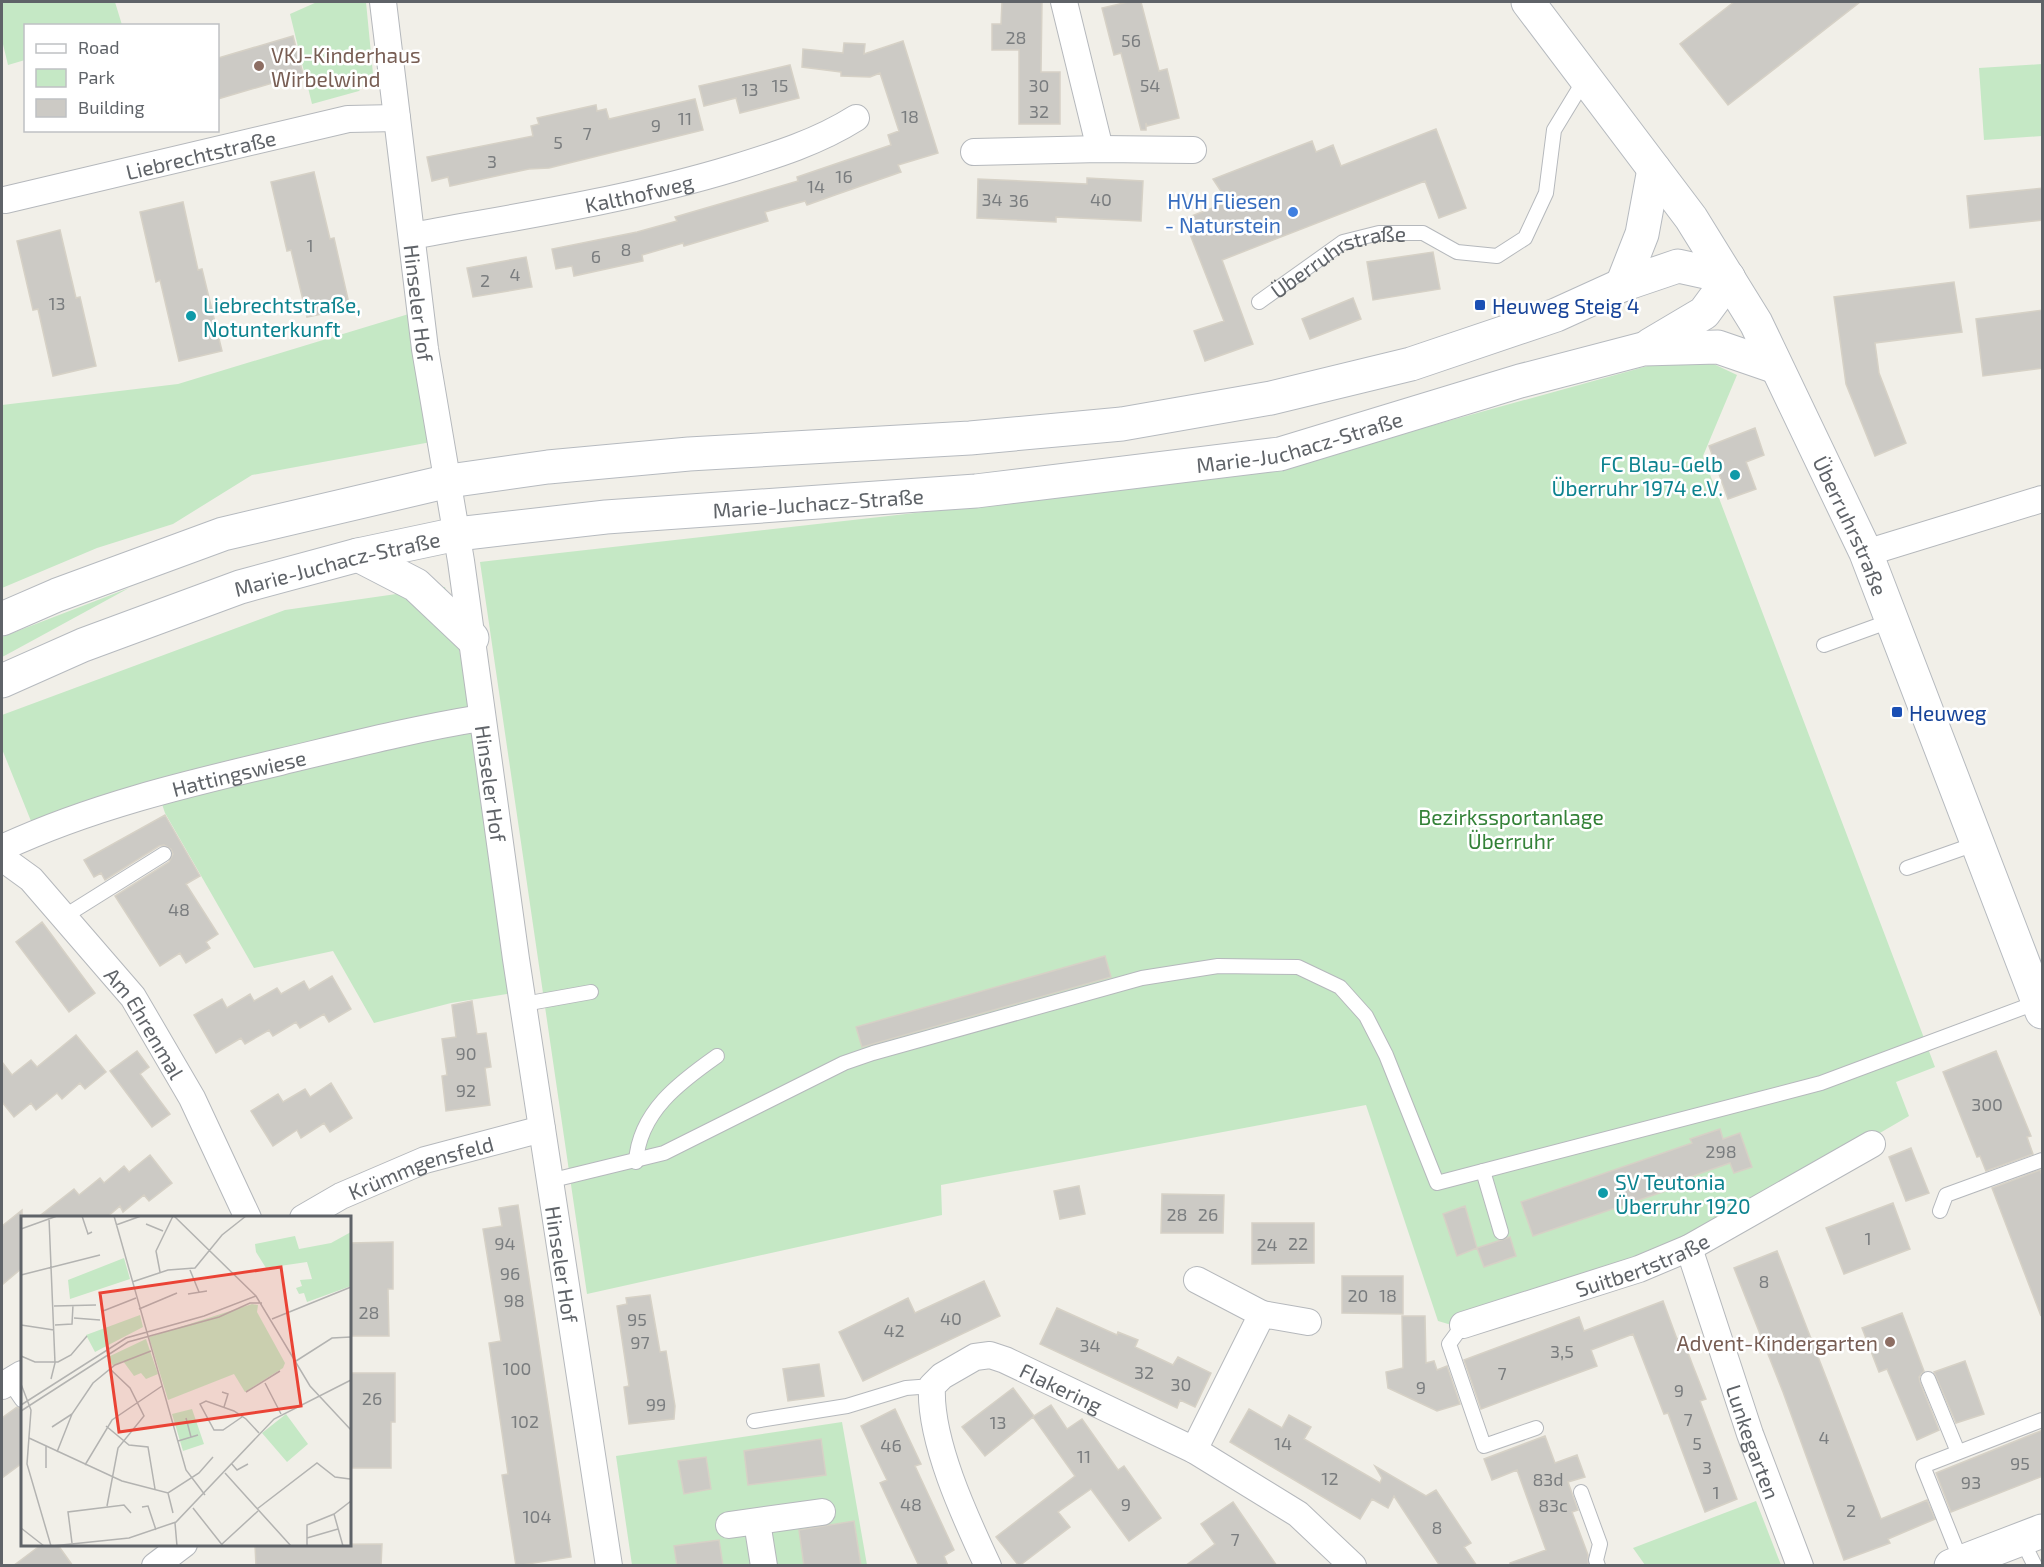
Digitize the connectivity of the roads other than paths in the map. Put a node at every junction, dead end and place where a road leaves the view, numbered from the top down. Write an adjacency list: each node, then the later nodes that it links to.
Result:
1 (383, 2): 5 (street, Hinseler Hof)
2 (1064, 2): 7 (street)
3 (1528, 2): 4 (main road, Überruhrstraße)
4 (1586, 77): 10 (main road, Überruhrstraße); 15 (lane, Überruhrstraße)
5 (397, 118): 11 (street, Liebrechtstraße); 12 (street, Hinseler Hof)
6 (856, 118): 12 (street, Kalthofweg)
7 (1100, 149): 8 (street); 9 (street)
8 (1193, 150)
9 (974, 152)
10 (1654, 169): 13 (main road, Überruhrstraße); 14 (main road)
11 (5, 200)
12 (412, 236): 18 (street, Hinseler Hof)
13 (1729, 278): 14 (main road); 16 (main road, Marie-Juchacz-Straße); 17 (main road, Überruhrstraße)
14 (1622, 285): 18 (main road)
15 (1259, 302)
16 (1643, 349): 17 (main road, Marie-Juchacz-Straße); 20 (main road, Marie-Juchacz-Straße)
17 (1776, 367): 21 (main road, Überruhrstraße)
18 (449, 481): 20 (street, Hinseler Hof); 23 (main road)
19 (2043, 499): 21 (street)
20 (457, 534): 22 (main road, Marie-Juchacz-Straße); 25 (street, Hinseler Hof)
21 (1866, 553): 24 (main road, Überruhrstraße)
22 (358, 555): 25 (main road); 27 (main road, Marie-Juchacz-Straße)
23 (2, 619)
24 (1893, 620): 26 (lane); 29 (main road, Überruhrstraße)
25 (471, 638): 28 (street, Hinseler Hof)
26 (1824, 645)
27 (2, 681)
28 (481, 718): 30 (street, Hattingswiese); 36 (street, Hinseler Hof)
29 (1977, 843): 33 (lane); 37 (main road, Überruhrstraße)
30 (2, 848)
31 (164, 854): 34 (lane)
32 (2, 858): 34 (street, Am Ehrenmal)
33 (1907, 868)
34 (65, 916): 46 (street, Am Ehrenmal)
35 (591, 992): 36 (lane)
36 (524, 1004): 39 (street, Hinseler Hof)
37 (2040, 1007): 43 (lane)
38 (717, 1056): 42 (lane)
39 (542, 1129): 44 (street, Hinseler Hof); 47 (street, Krümmgensfeld)
40 (1872, 1144): 49 (street, Suitbertstraße)
41 (2043, 1160): 45 (lane)
42 (636, 1161): 43 (lane); 44 (lane)
43 (1483, 1171): 48 (lane)
44 (549, 1181): 69 (street, Hinseler Hof)
45 (1940, 1211)
46 (247, 1216)
47 (306, 1216)
48 (1501, 1232)
49 (1689, 1248): 53 (street, Suitbertstraße); 74 (street, Lunkegarten)
50 (1197, 1280): 51 (street)
51 (1262, 1314): 52 (street); 59 (street)
52 (1308, 1322)
53 (1463, 1325): 58 (lane)
54 (1928, 1379): 60 (lane)
55 (932, 1386): 57 (lane); 59 (street, Flakering); 71 (street)
56 (2043, 1420): 60 (lane)
57 (754, 1421)
58 (1536, 1428)
59 (1194, 1450): 72 (street, Flakering)
60 (1958, 1452): 67 (lane)
61 (1581, 1492): 73 (lane)
62 (822, 1512): 63 (street)
63 (757, 1522): 64 (street); 70 (street)
64 (729, 1525)
65 (183, 1546): 68 (street)
66 (2033, 1546): 67 (main road)
67 (1956, 1563)
68 (155, 1566)
69 (609, 1566)
70 (764, 1566)
71 (988, 1566)
72 (1353, 1566)
73 (1598, 1566)
74 (1800, 1566)

